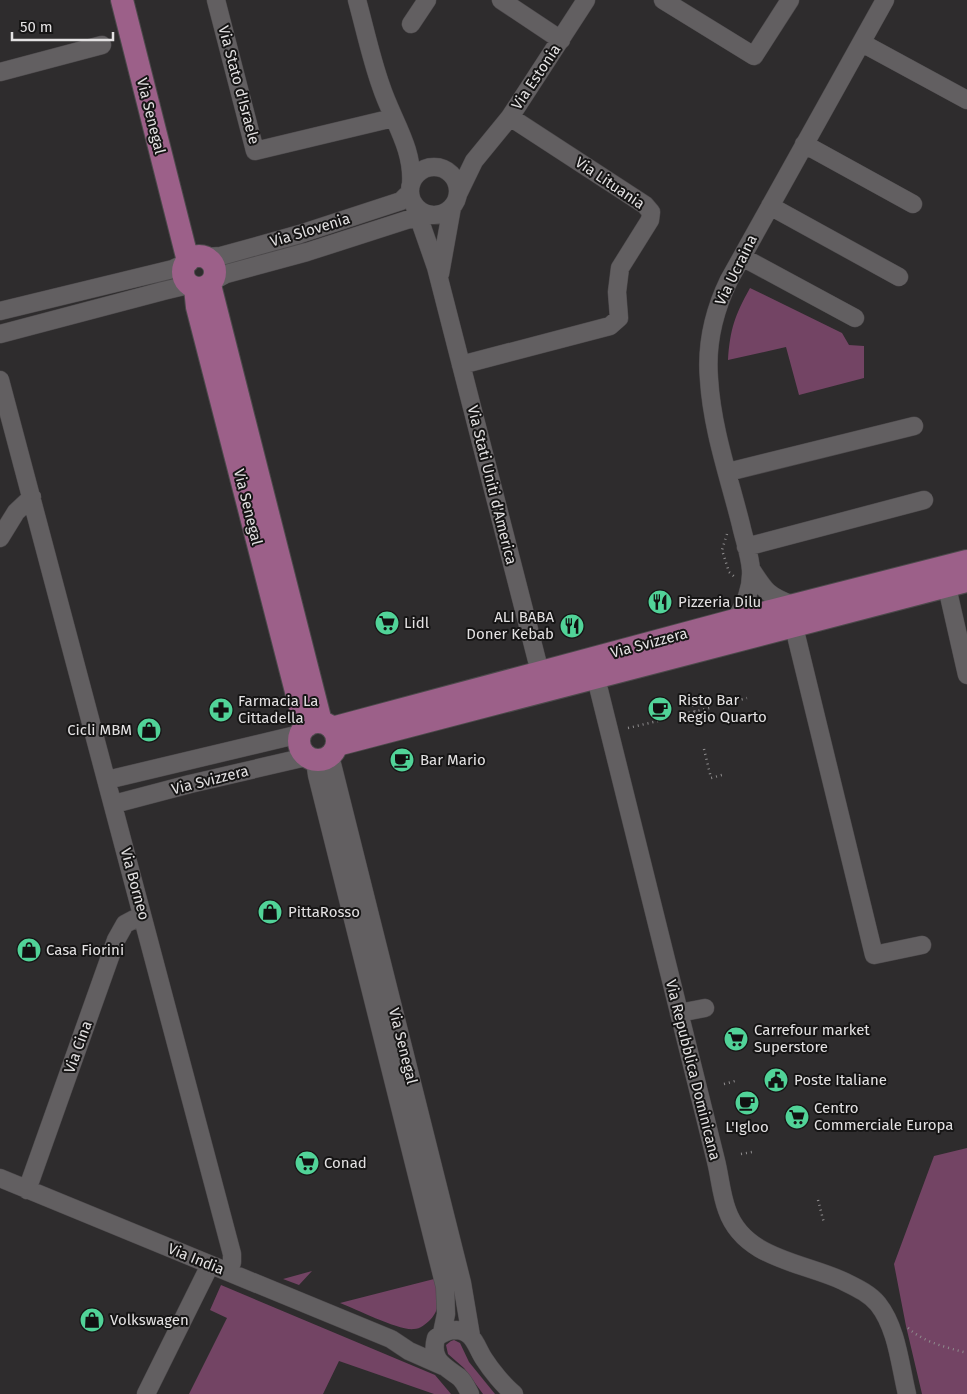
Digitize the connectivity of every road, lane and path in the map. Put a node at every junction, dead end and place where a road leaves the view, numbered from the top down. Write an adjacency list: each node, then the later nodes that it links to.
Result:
1 (122, 0): 28 (main road, Via Senegal)
2 (136, 0): 28 (main road, Via Senegal)
3 (216, 0): 18 (street, Via Stato d'Israele)
4 (357, 0): 18 (street, Via Stati Uniti d'America)
5 (427, 0): 11 (street)
6 (500, 0): 12 (street)
7 (586, 0): 12 (street, Via Estonia)
8 (663, 0): 9 (street)
9 (790, 0)
10 (885, 0): 13 (street, Via Ucraina)
11 (411, 24)
12 (561, 40): 17 (street, Via Estonia)
13 (862, 43): 16 (street); 20 (street, Via Ucraina)
14 (102, 45): 15 (street)
15 (0, 72)
16 (967, 100)
17 (510, 117): 21 (street, Via Estonia); 35 (street, Via Lituania)
18 (393, 118): 19 (street, Via Stati Uniti d'America)
19 (405, 142): 22 (street, Via Stati Uniti d'America); 26 (street, Via Stati Uniti d'America)
20 (804, 144): 24 (street); 25 (street, Via Ucraina)
21 (483, 151): 22 (street, Via Estonia); 23 (street, Via Estonia)
22 (440, 168): 23 (street); 26 (street)
23 (455, 200): 26 (street); 30 (street, Via Stati Uniti d'America)
24 (913, 204)
25 (770, 206): 27 (street, Via Ucraina); 29 (street)
26 (417, 208): 28 (street, Via Slovenia); 30 (street, Via Stati Uniti d'America); 31 (street, Via Slovenia)
27 (742, 257): 33 (street); 38 (street, Via Ucraina)
28 (195, 259): 31 (main road, Via Senegal); 32 (street, Via Slovenia)
29 (899, 277)
30 (439, 280): 35 (street, Via Stati Uniti d'America)
31 (202, 285): 34 (street, Via Slovenia); 63 (main road, Via Senegal)
32 (0, 311)
33 (855, 318)
34 (0, 334)
35 (461, 365): 53 (street, Via Stati Uniti d'America)
36 (0, 380): 39 (street, Via Borneo)
37 (914, 426): 38 (street)
38 (728, 472): 43 (street, Via Ucraina)
39 (32, 497): 42 (street); 66 (street, Via Borneo)
40 (924, 500): 43 (street)
41 (728, 532): 47 (path)
42 (0, 538)
43 (746, 547): 45 (street, Via Ucraina)
44 (967, 561): 46 (main road, Via Svizzera)
45 (751, 569): 48 (street, Via Ucraina); 49 (street, Via Ucraina)
46 (952, 578): 48 (main road, Via Svizzera); 50 (main road, Via Svizzera); 52 (street)
47 (739, 582)
48 (793, 605): 49 (main road, Via Svizzera)
49 (735, 620): 51 (main road, Via Svizzera)
50 (794, 627): 51 (main road, Via Svizzera); 69 (street)
51 (593, 669): 53 (main road, Via Svizzera); 71 (street, Via Repubblica Dominicana)
52 (967, 675)
53 (543, 682): 63 (main road, Via Svizzera)
54 (691, 696): 58 (path)
55 (747, 698): 56 (path)
56 (732, 702)
57 (710, 708): 58 (path)
58 (694, 712): 59 (path); 61 (path)
59 (680, 715)
60 (658, 720): 62 (path)
61 (698, 727)
62 (628, 728)
63 (318, 741): 66 (street, Via Svizzera); 67 (street, Via Svizzera); 83 (street, Via Senegal); 84 (street, Via Senegal)
64 (704, 749): 65 (path)
65 (722, 775)
66 (107, 780): 67 (street, Via Borneo)
67 (114, 804): 68 (street, Via Borneo)
68 (142, 915): 77 (street, Via Cina); 81 (street, Via Borneo)
69 (922, 945)
70 (705, 1008): 71 (street)
71 (679, 1014): 91 (street, Via Repubblica Dominicana)
72 (735, 1081): 73 (path)
73 (724, 1084)
74 (752, 1152): 75 (path)
75 (741, 1154)
76 (0, 1178): 77 (street, Via India)
77 (27, 1190): 80 (street, Via India)
78 (818, 1200): 79 (path)
79 (824, 1223)
80 (210, 1265): 81 (street, Via India); 88 (street)
81 (229, 1272): 85 (street, Via India)
82 (906, 1326): 86 (path)
83 (439, 1336): 84 (street, Via India); 85 (street, Via India); 87 (street, Via Senegal)
84 (471, 1336): 90 (street)
85 (391, 1339): 87 (street, Via India)
86 (967, 1354)
87 (443, 1366): 89 (street, Via India)
88 (146, 1394)
89 (470, 1394)
90 (514, 1394)
91 (907, 1394)

